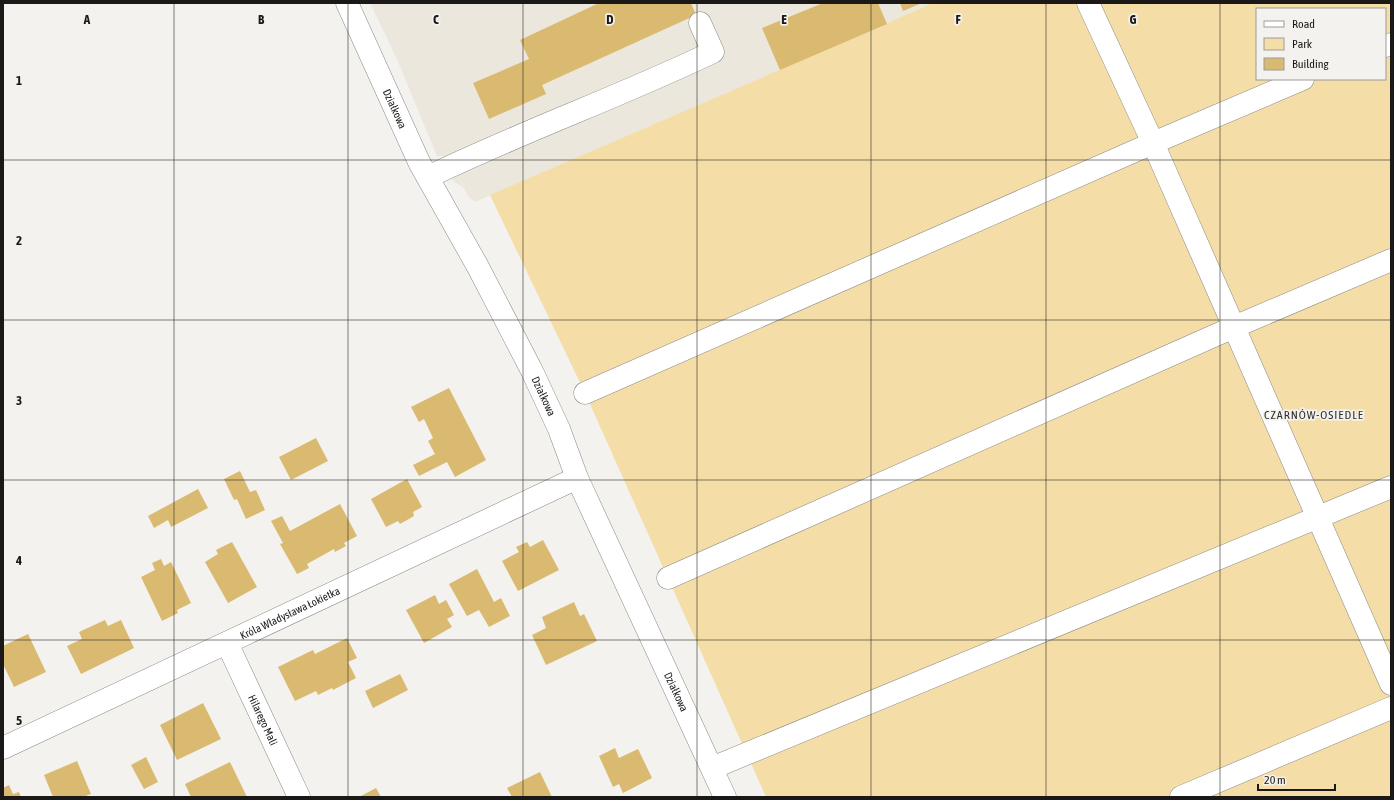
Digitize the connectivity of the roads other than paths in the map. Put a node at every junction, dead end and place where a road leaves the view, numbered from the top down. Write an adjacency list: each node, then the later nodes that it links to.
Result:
1 (347, 3): 6 (street, Działkowa)
2 (1088, 3): 5 (street)
3 (700, 23): 6 (street)
4 (1301, 80): 5 (street)
5 (1153, 143): 8 (street); 9 (street)
6 (428, 177): 10 (street, Działkowa)
7 (1391, 260): 8 (street)
8 (1234, 327): 12 (street); 13 (street)
9 (585, 393)
10 (577, 478): 14 (street, Króla Władysława Łokietka); 18 (street, Działkowa)
11 (1391, 487): 12 (street)
12 (1318, 518): 15 (street); 18 (street)
13 (668, 578)
14 (227, 643): 17 (street, Króla Władysława Łokietka); 19 (street, Hilarego Mali)
15 (1391, 684)
16 (1391, 708): 21 (street)
17 (3, 748)
18 (712, 768): 20 (street, Działkowa)
19 (299, 797)
20 (725, 797)
21 (1181, 797)

